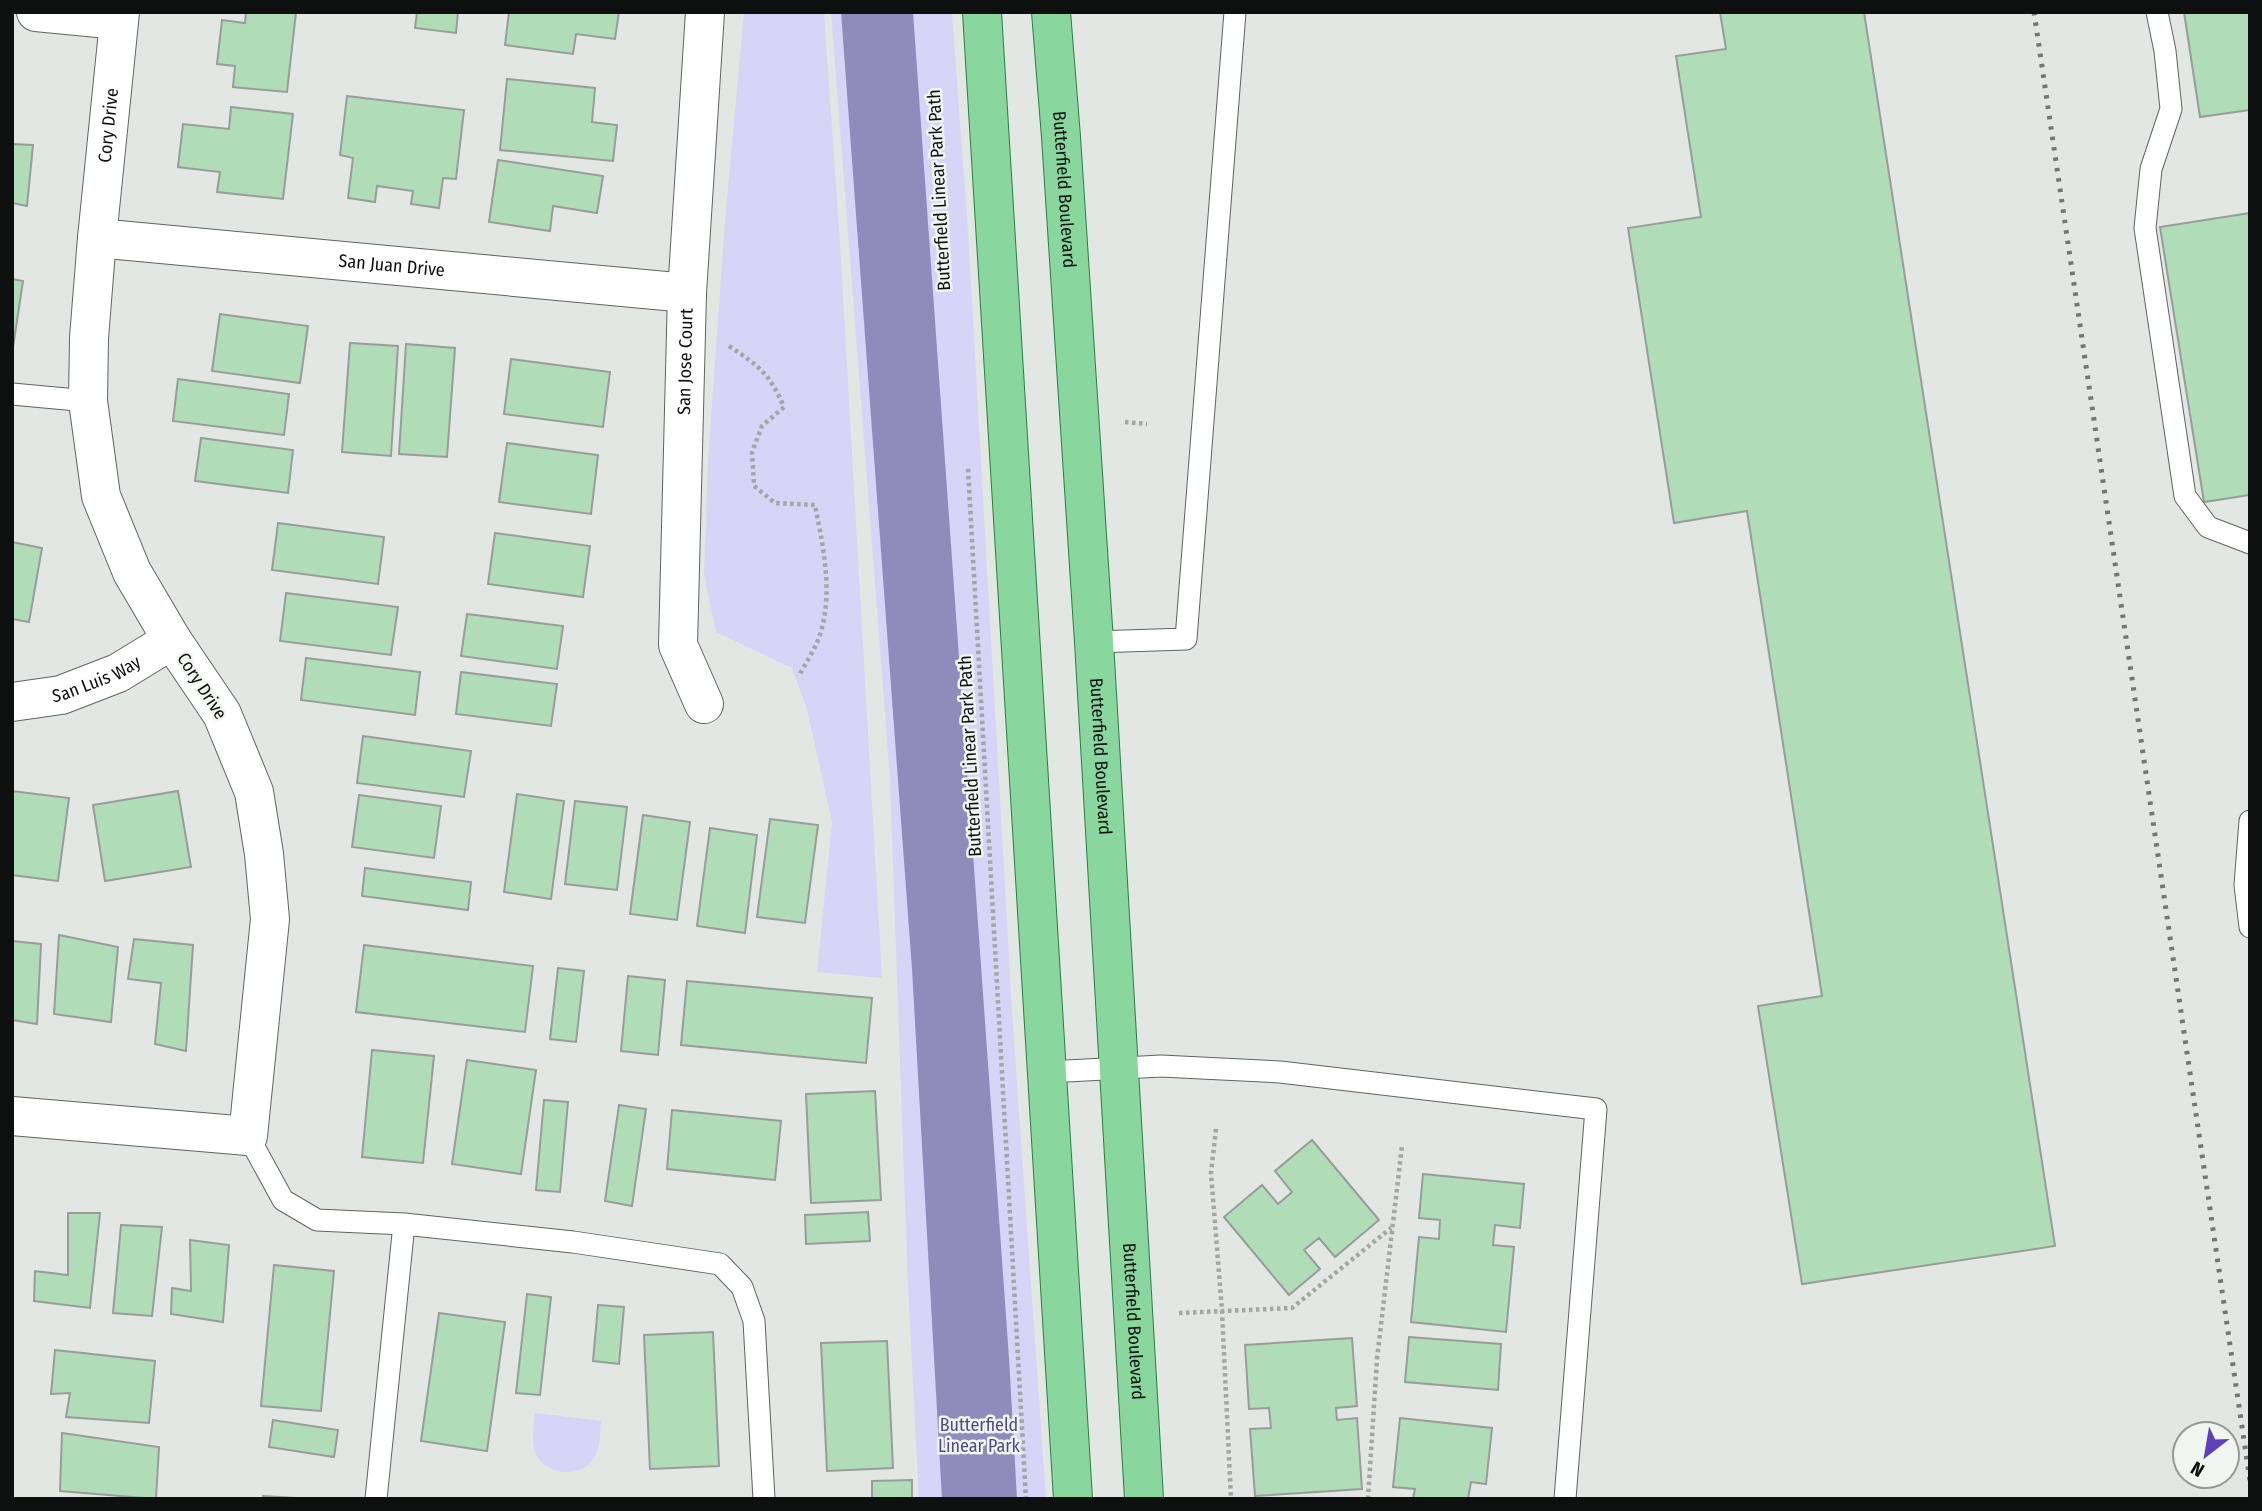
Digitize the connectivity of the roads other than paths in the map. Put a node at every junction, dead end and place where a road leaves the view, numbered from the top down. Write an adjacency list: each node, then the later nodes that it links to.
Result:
1 (36, 12): 7 (street)
2 (705, 12): 9 (street, San Jose Court)
3 (982, 12): 20 (main road)
4 (1051, 12): 14 (main road, Butterfield Boulevard)
5 (1235, 12): 14 (lane)
6 (2157, 12): 12 (lane)
7 (120, 16): 8 (street, Cory Drive)
8 (97, 238): 9 (street, San Juan Drive); 11 (street, Cory Drive)
9 (687, 293): 16 (street, San Jose Court)
10 (12, 394): 11 (lane)
11 (88, 401): 13 (street, Cory Drive)
12 (2250, 543)
13 (172, 640): 15 (street, San Luis Way); 22 (street, Cory Drive)
14 (1094, 642): 19 (main road, Butterfield Boulevard)
15 (12, 702)
16 (704, 704)
17 (2250, 821): 18 (lane)
18 (2250, 927)
19 (1118, 1067): 20 (lane); 27 (main road, Butterfield Boulevard); 28 (lane)
20 (1048, 1072): 26 (main road)
21 (12, 1116): 22 (street)
22 (248, 1136): 23 (lane)
23 (404, 1224): 24 (lane); 25 (lane)
24 (376, 1499)
25 (764, 1499)
26 (1073, 1499)
27 (1144, 1499)
28 (1565, 1499)

